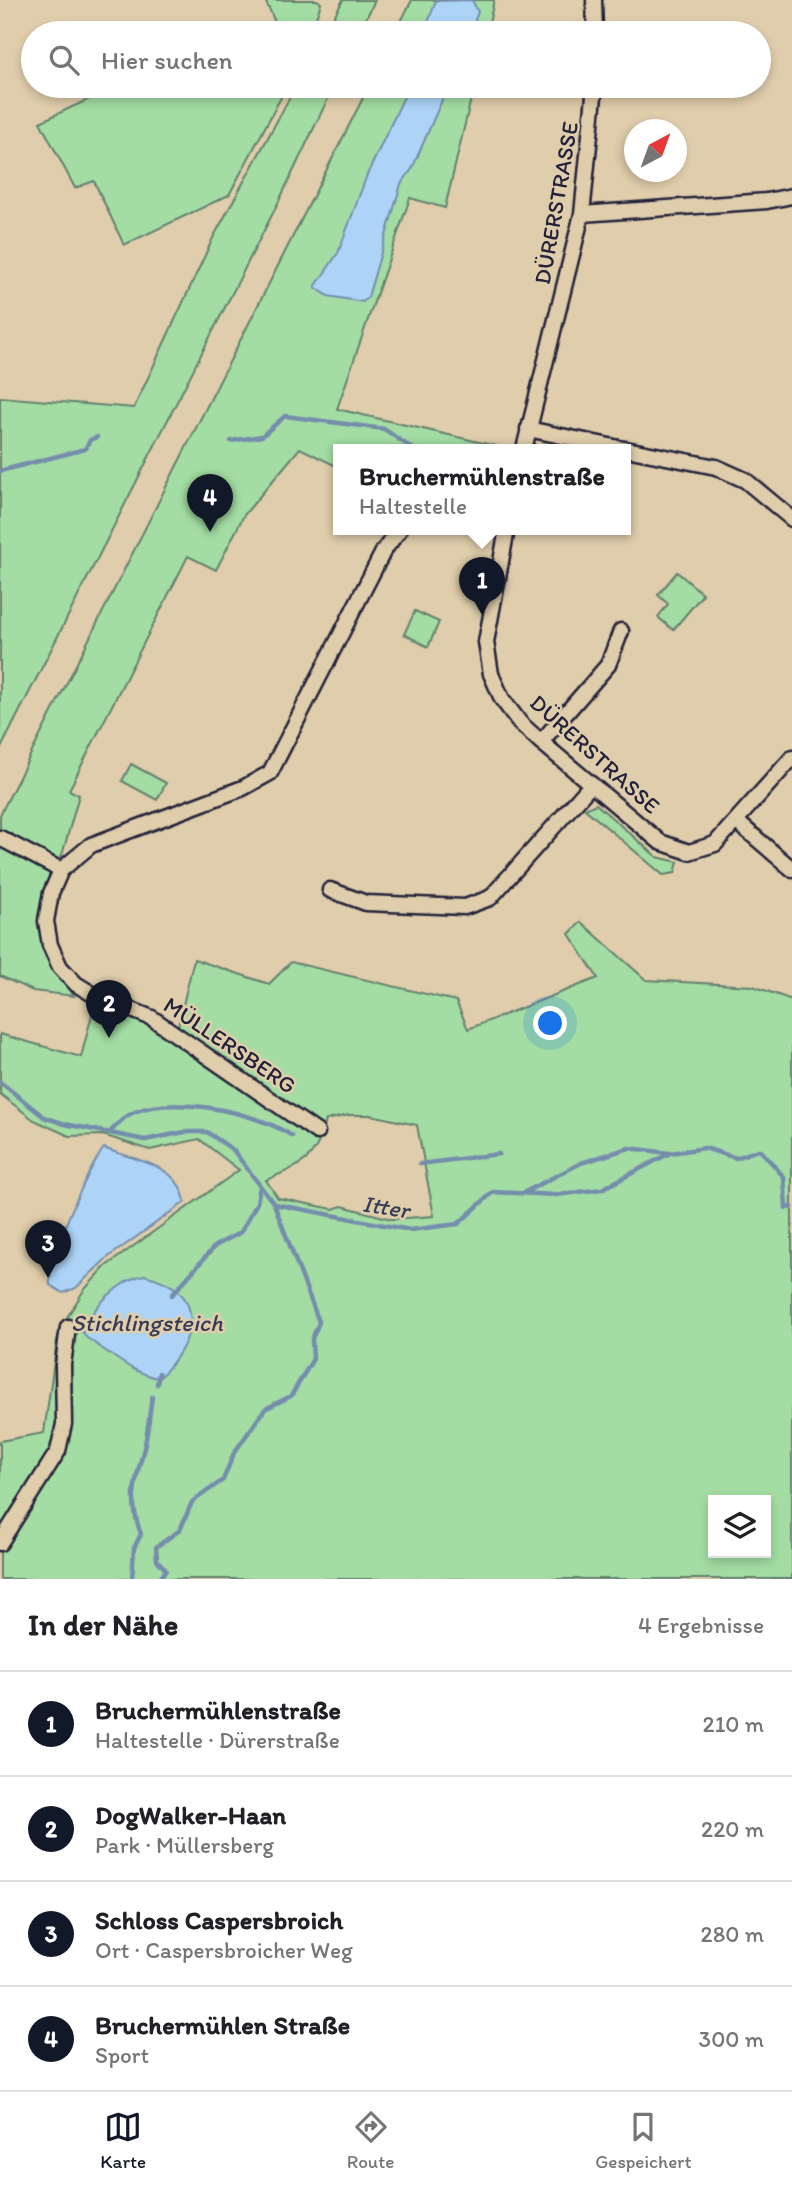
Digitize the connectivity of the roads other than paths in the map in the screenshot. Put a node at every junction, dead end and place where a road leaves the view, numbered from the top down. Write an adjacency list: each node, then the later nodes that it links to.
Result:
1 (594, 0): 2 (street)
2 (595, 21)
3 (594, 98): 5 (street, DÜRERSTRASSE)
4 (792, 196): 5 (street)
5 (582, 214): 6 (street, DÜRERSTRASSE)
6 (528, 429): 7 (street, DÜRERSTRASSE); 8 (street)
7 (525, 444)
8 (601, 444)
9 (631, 450): 10 (street)
10 (792, 519)
11 (395, 535): 20 (street)
12 (506, 535): 14 (street, DÜRERSTRASSE)
13 (621, 631): 14 (street)
14 (541, 742): 16 (street, DÜRERSTRASSE)
15 (792, 758): 17 (street, DÜRERSTRASSE)
16 (591, 785): 17 (street, DÜRERSTRASSE); 21 (street)
17 (736, 821): 19 (street)
18 (0, 838): 20 (street)
19 (792, 869)
20 (61, 870): 22 (street, MÜLLERSBERG)
21 (330, 890)
22 (317, 1132)
23 (68, 1327): 24 (street)
24 (0, 1544)

